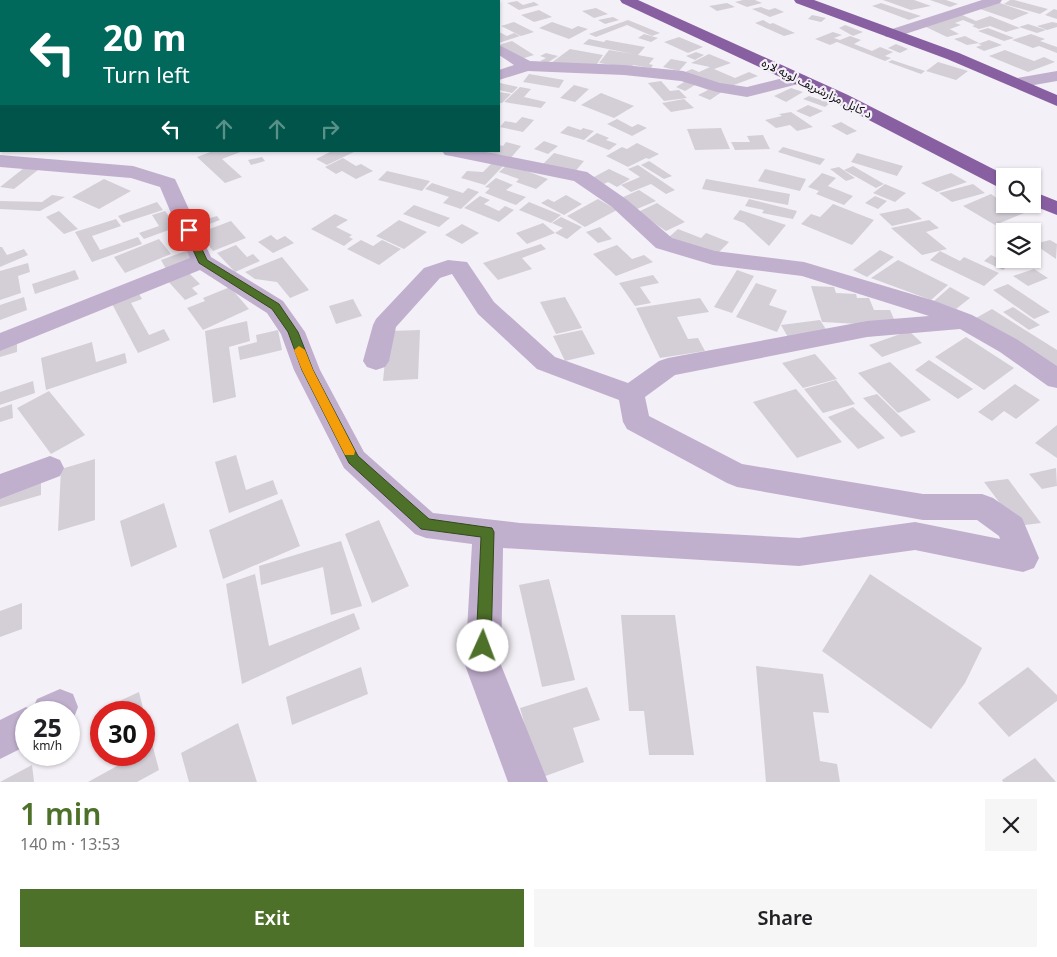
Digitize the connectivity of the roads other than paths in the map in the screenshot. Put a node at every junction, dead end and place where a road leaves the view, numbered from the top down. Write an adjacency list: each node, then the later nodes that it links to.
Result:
1 (627, 0): 9 (highway, د کابل مزارشریف لویه لاره)
2 (801, 0): 4 (highway)
3 (995, 0): 4 (street)
4 (891, 34): 10 (highway)
5 (500, 50): 6 (street)
6 (528, 66): 7 (street); 9 (street)
7 (500, 75)
8 (1057, 76): 10 (street)
9 (800, 79): 14 (highway, د کابل مزارشریف لویه لاره)
10 (1017, 83): 11 (highway)
11 (1057, 100)
12 (456, 152): 18 (street)
13 (0, 160): 17 (street)
14 (996, 178)
15 (1041, 201): 16 (highway)
16 (1057, 209)
17 (202, 261): 19 (street); 25 (street)
18 (964, 321): 21 (street); 22 (street)
19 (0, 342)
20 (376, 361): 22 (street)
21 (1057, 379)
22 (631, 394): 25 (street)
23 (50, 468): 24 (street)
24 (0, 487)
25 (488, 532): 28 (street)
26 (15, 732): 27 (street)
27 (0, 740)
28 (528, 782)

